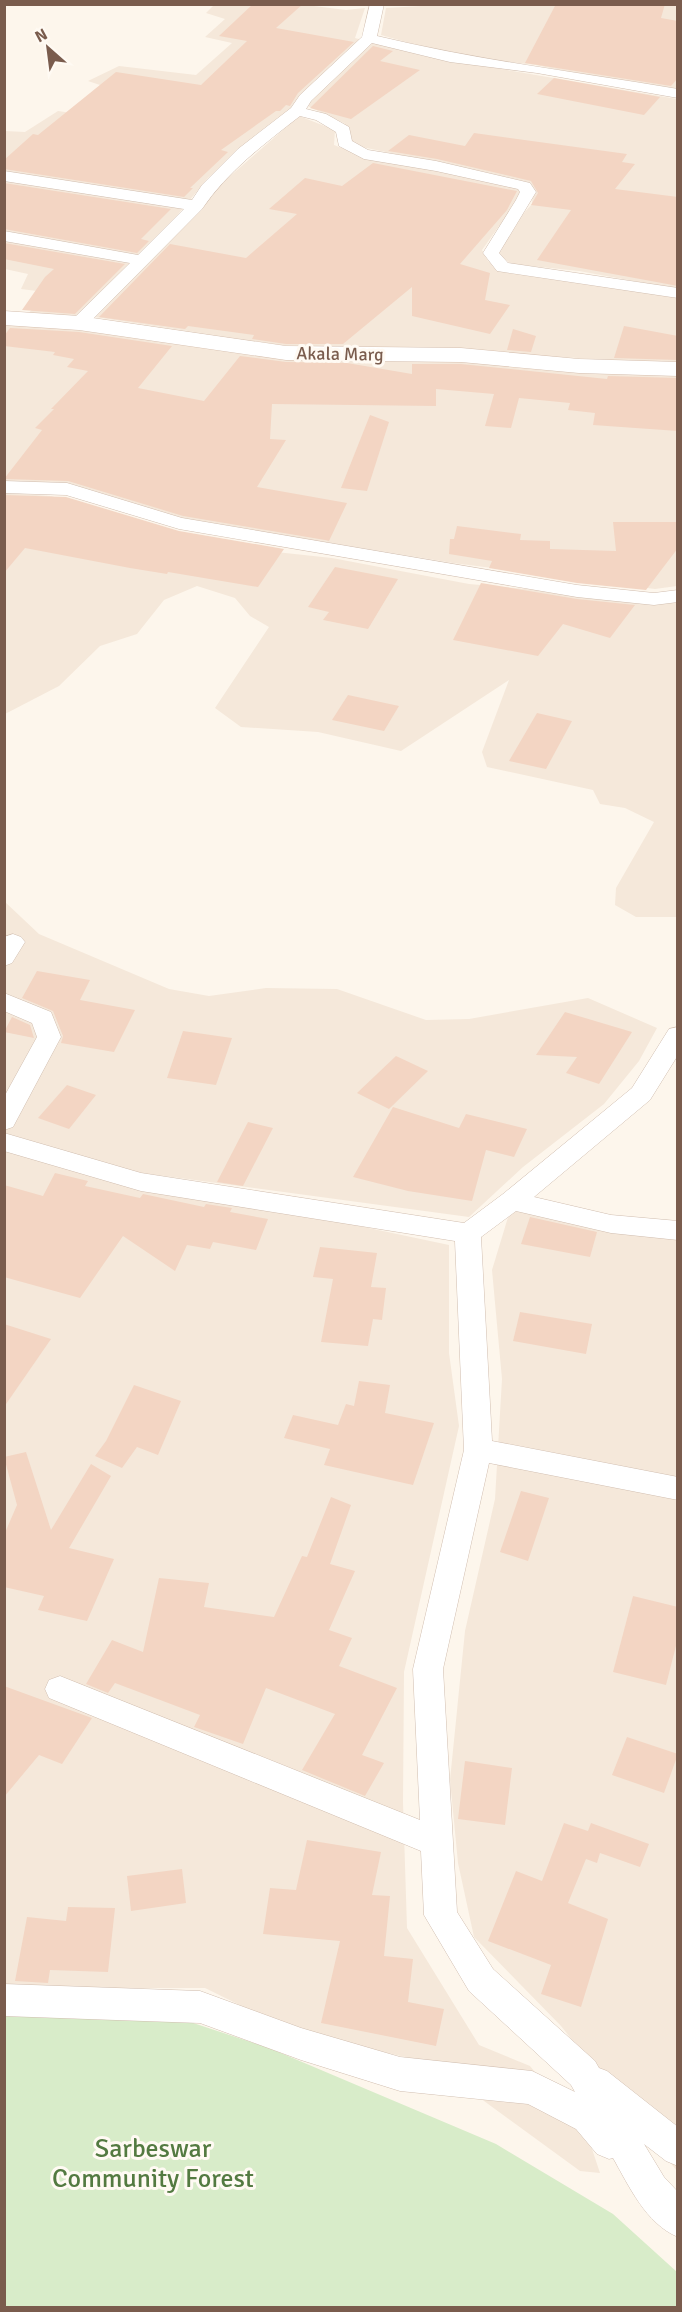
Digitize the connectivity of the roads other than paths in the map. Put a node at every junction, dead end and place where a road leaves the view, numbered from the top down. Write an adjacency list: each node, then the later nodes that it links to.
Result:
1 (360, 4): 3 (street)
2 (393, 4): 3 (street)
3 (377, 5): 4 (street)
4 (369, 38): 5 (street); 6 (street)
5 (678, 94)
6 (297, 111): 8 (street); 11 (street)
7 (4, 176): 8 (street)
8 (196, 206): 10 (street)
9 (4, 236): 10 (street)
10 (141, 260): 13 (street)
11 (678, 293)
12 (4, 318): 13 (main road, Akala Marg)
13 (79, 323): 14 (main road, Akala Marg)
14 (678, 369)
15 (4, 487): 16 (street)
16 (678, 596)
17 (4, 1001): 19 (street)
18 (678, 1035): 21 (street)
19 (4, 1121)
20 (4, 1142): 23 (street)
21 (512, 1201): 22 (street); 23 (street)
22 (678, 1232)
23 (468, 1233): 24 (street)
24 (478, 1450): 25 (street); 27 (street)
25 (678, 1489)
26 (60, 1689): 27 (street)
27 (437, 1842): 29 (street)
28 (4, 2000): 31 (street)
29 (583, 2073): 30 (street); 31 (street)
30 (678, 2149)
31 (651, 2190): 32 (street)
32 (678, 2219)

